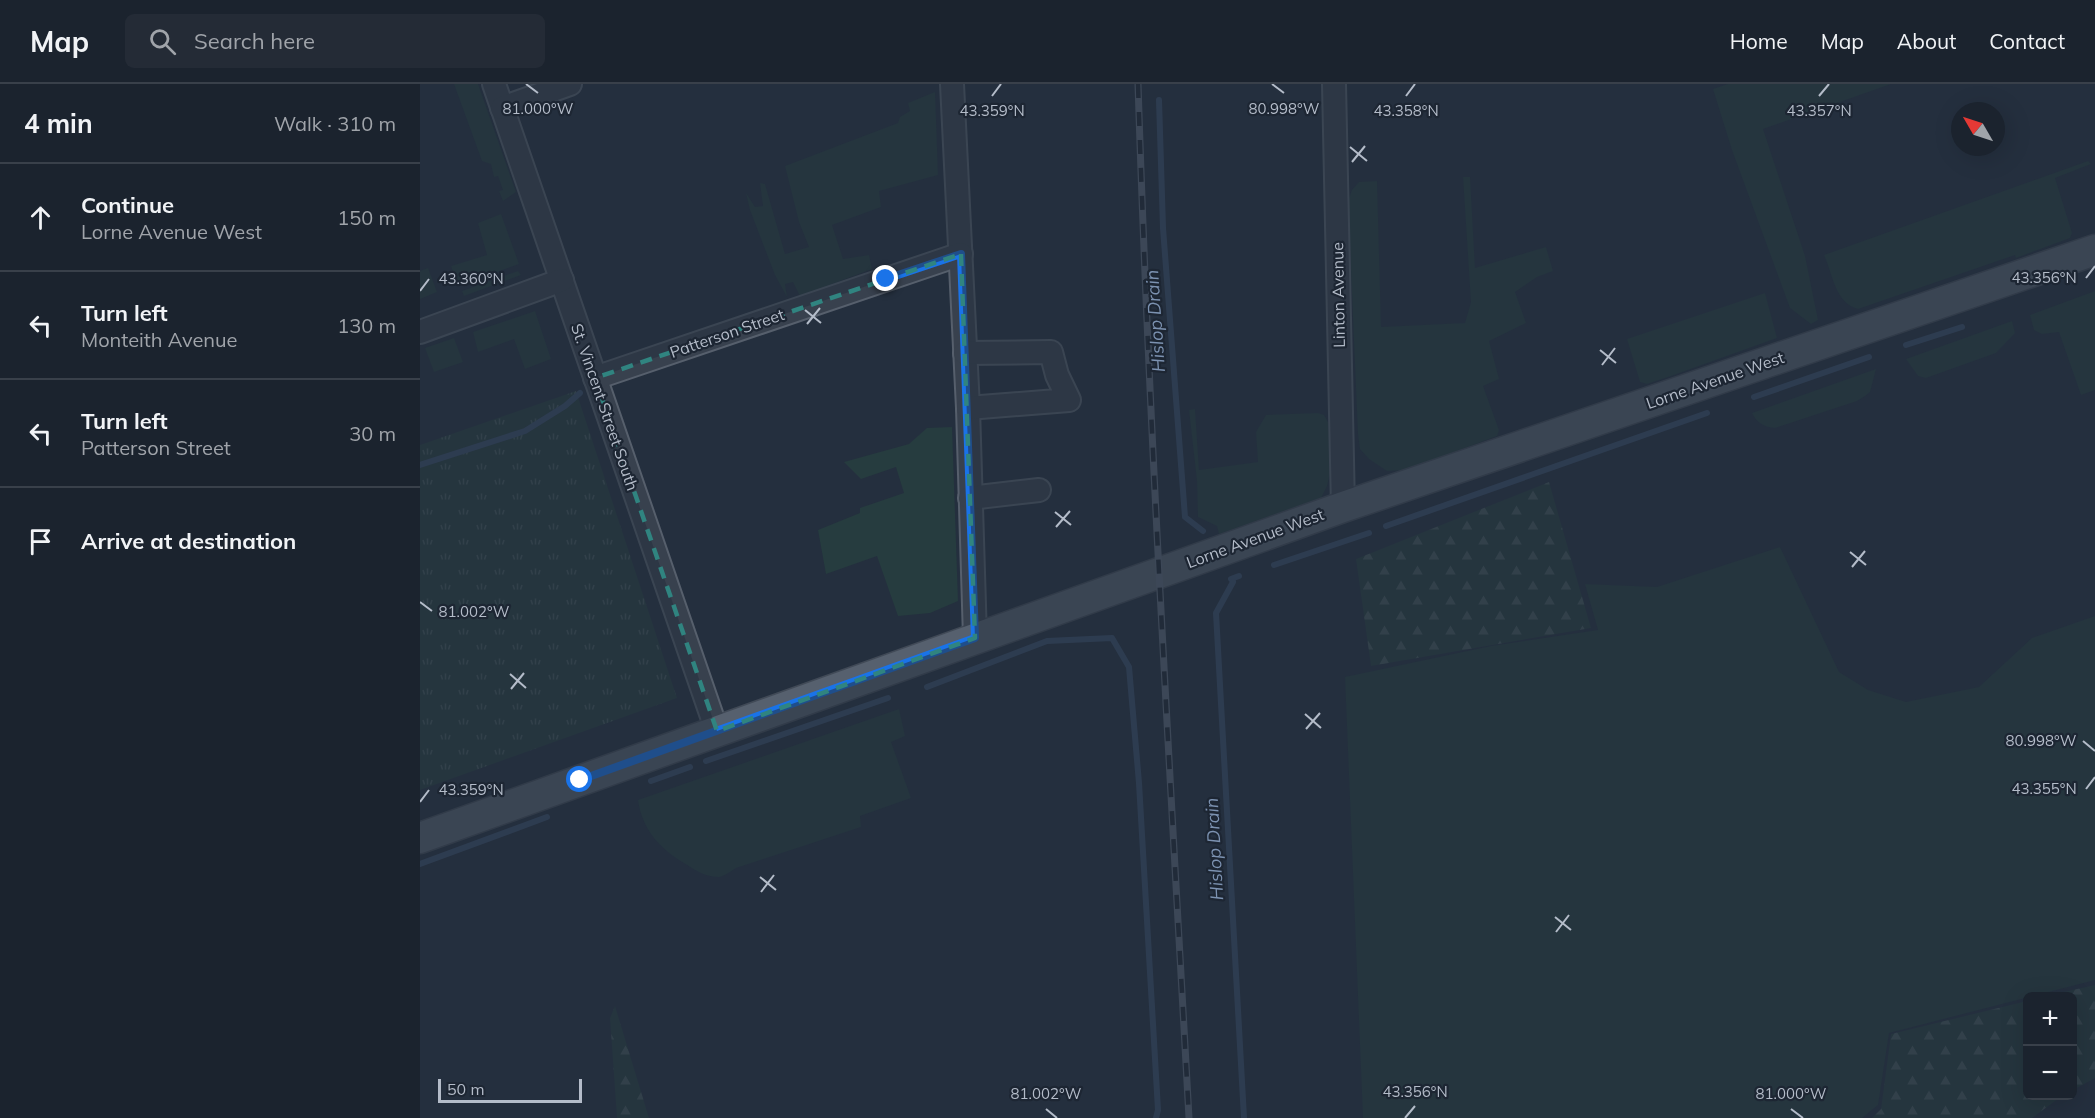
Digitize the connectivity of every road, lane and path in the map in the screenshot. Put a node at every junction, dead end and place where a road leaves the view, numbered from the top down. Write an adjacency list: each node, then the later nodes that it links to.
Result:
1 (494, 84): 5 (street, St. Vincent Street South)
2 (570, 84): 5 (street)
3 (952, 84): 7 (street)
4 (1334, 84): 17 (street, Linton Avenue)
5 (502, 108): 10 (street, St. Vincent Street South)
6 (2095, 250): 9 (main road, Lorne Avenue West)
7 (961, 254): 12 (street); 13 (street, Patterson Street)
8 (2095, 272): 9 (main road)
9 (2034, 273): 17 (main road, Lorne Avenue West)
10 (562, 280): 11 (street); 13 (street, St. Vincent Street South)
11 (420, 332)
12 (965, 353): 14 (street); 14 (street)
13 (595, 378): 19 (street, St. Vincent Street South)
14 (968, 408): 16 (street)
15 (1039, 490): 16 (street)
16 (970, 498): 18 (street)
17 (1343, 507): 18 (main road, Lorne Avenue West)
18 (975, 638): 19 (main road, Lorne Avenue West)
19 (717, 731): 20 (main road, Lorne Avenue West)
20 (420, 838)

